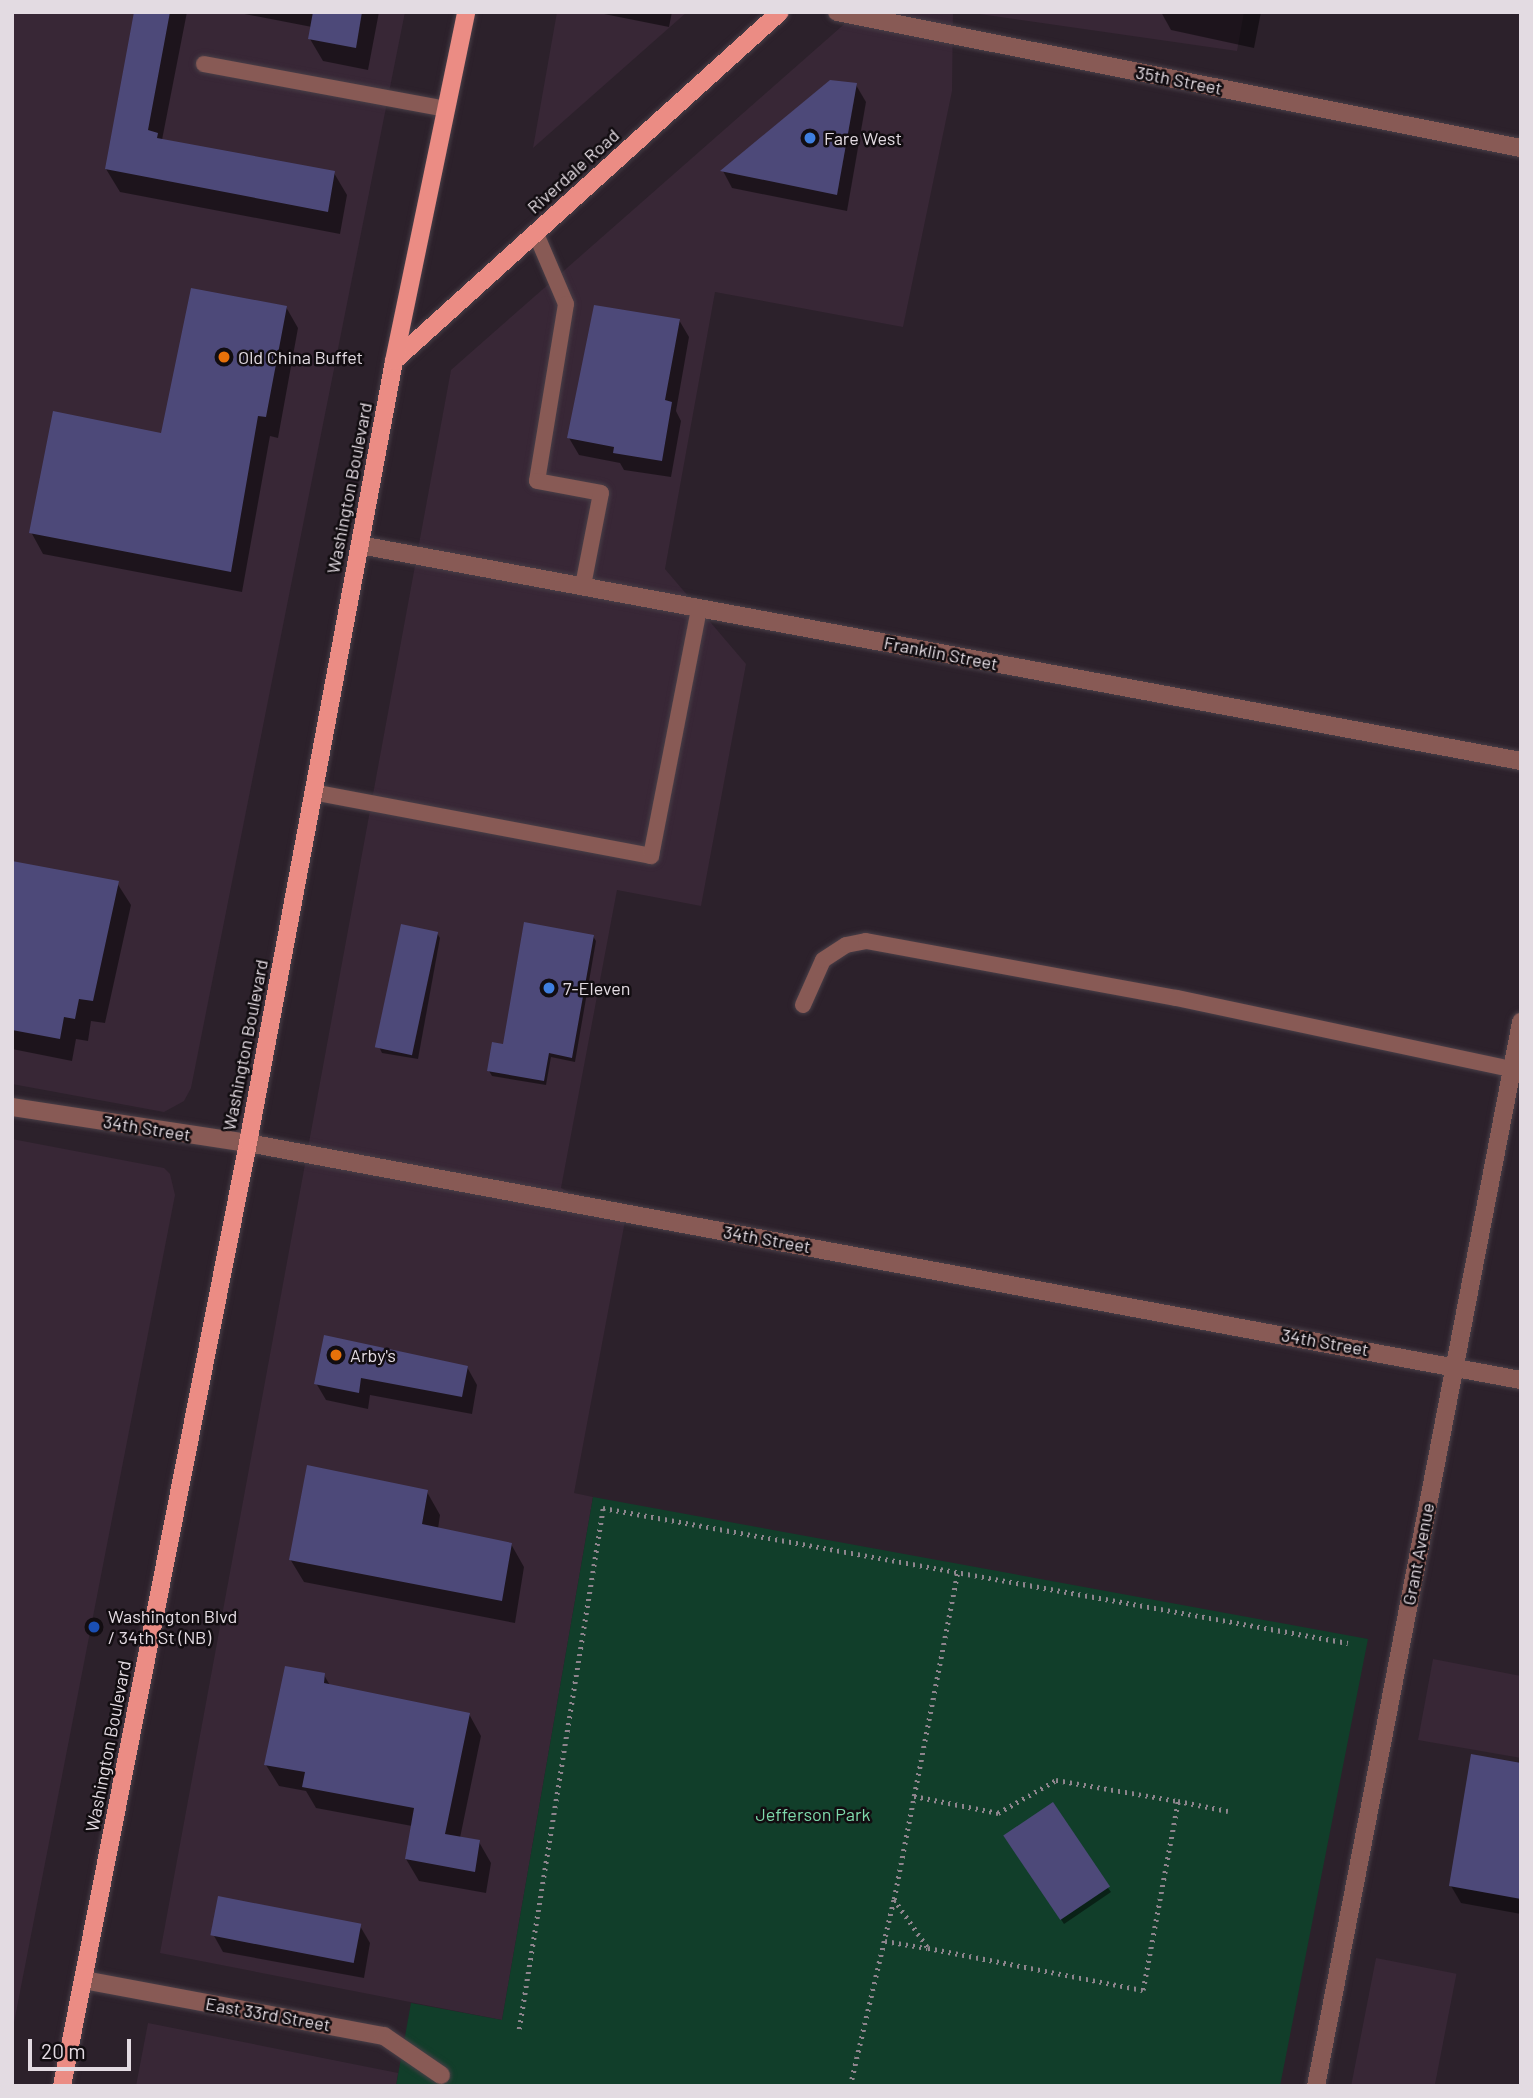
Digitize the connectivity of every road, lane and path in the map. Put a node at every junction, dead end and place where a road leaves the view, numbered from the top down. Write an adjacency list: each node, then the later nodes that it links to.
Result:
1 (466, 12): 5 (main road, Washington Boulevard)
2 (779, 12): 7 (main road, Riverdale Road)
3 (837, 12): 6 (street, 35th Street)
4 (204, 64): 5 (lane)
5 (446, 109): 8 (main road, Washington Boulevard)
6 (1521, 148)
7 (536, 234): 8 (main road, Riverdale Road); 10 (lane)
8 (394, 361): 9 (main road, Washington Boulevard)
9 (360, 545): 10 (street, Franklin Street); 13 (main road, Washington Boulevard)
10 (583, 586): 11 (street, Franklin Street)
11 (699, 608): 12 (street, Franklin Street); 13 (lane)
12 (1521, 761)
13 (313, 792): 18 (main road, Washington Boulevard)
14 (803, 1005): 16 (lane)
15 (1521, 1022): 16 (street, Grant Avenue)
16 (1516, 1070): 19 (street, Grant Avenue)
17 (12, 1107): 18 (street, 34th Street)
18 (248, 1143): 19 (street, 34th Street); 29 (main road, Washington Boulevard)
19 (1454, 1366): 20 (street, 34th Street); 34 (street, Grant Avenue)
20 (1521, 1380)
21 (958, 1571): 22 (path); 23 (path); 30 (path)
22 (1348, 1643)
23 (914, 1796): 24 (path); 26 (path)
24 (1178, 1801): 25 (path); 28 (path)
25 (1228, 1811)
26 (894, 1899): 27 (path); 28 (path)
27 (884, 1941): 28 (path); 33 (path)
28 (928, 1948)
29 (83, 1980): 31 (street, East 33rd Street); 32 (main road, Washington Boulevard)
30 (519, 2029)
31 (441, 2075)
32 (62, 2086)
33 (850, 2086)
34 (1316, 2086)

